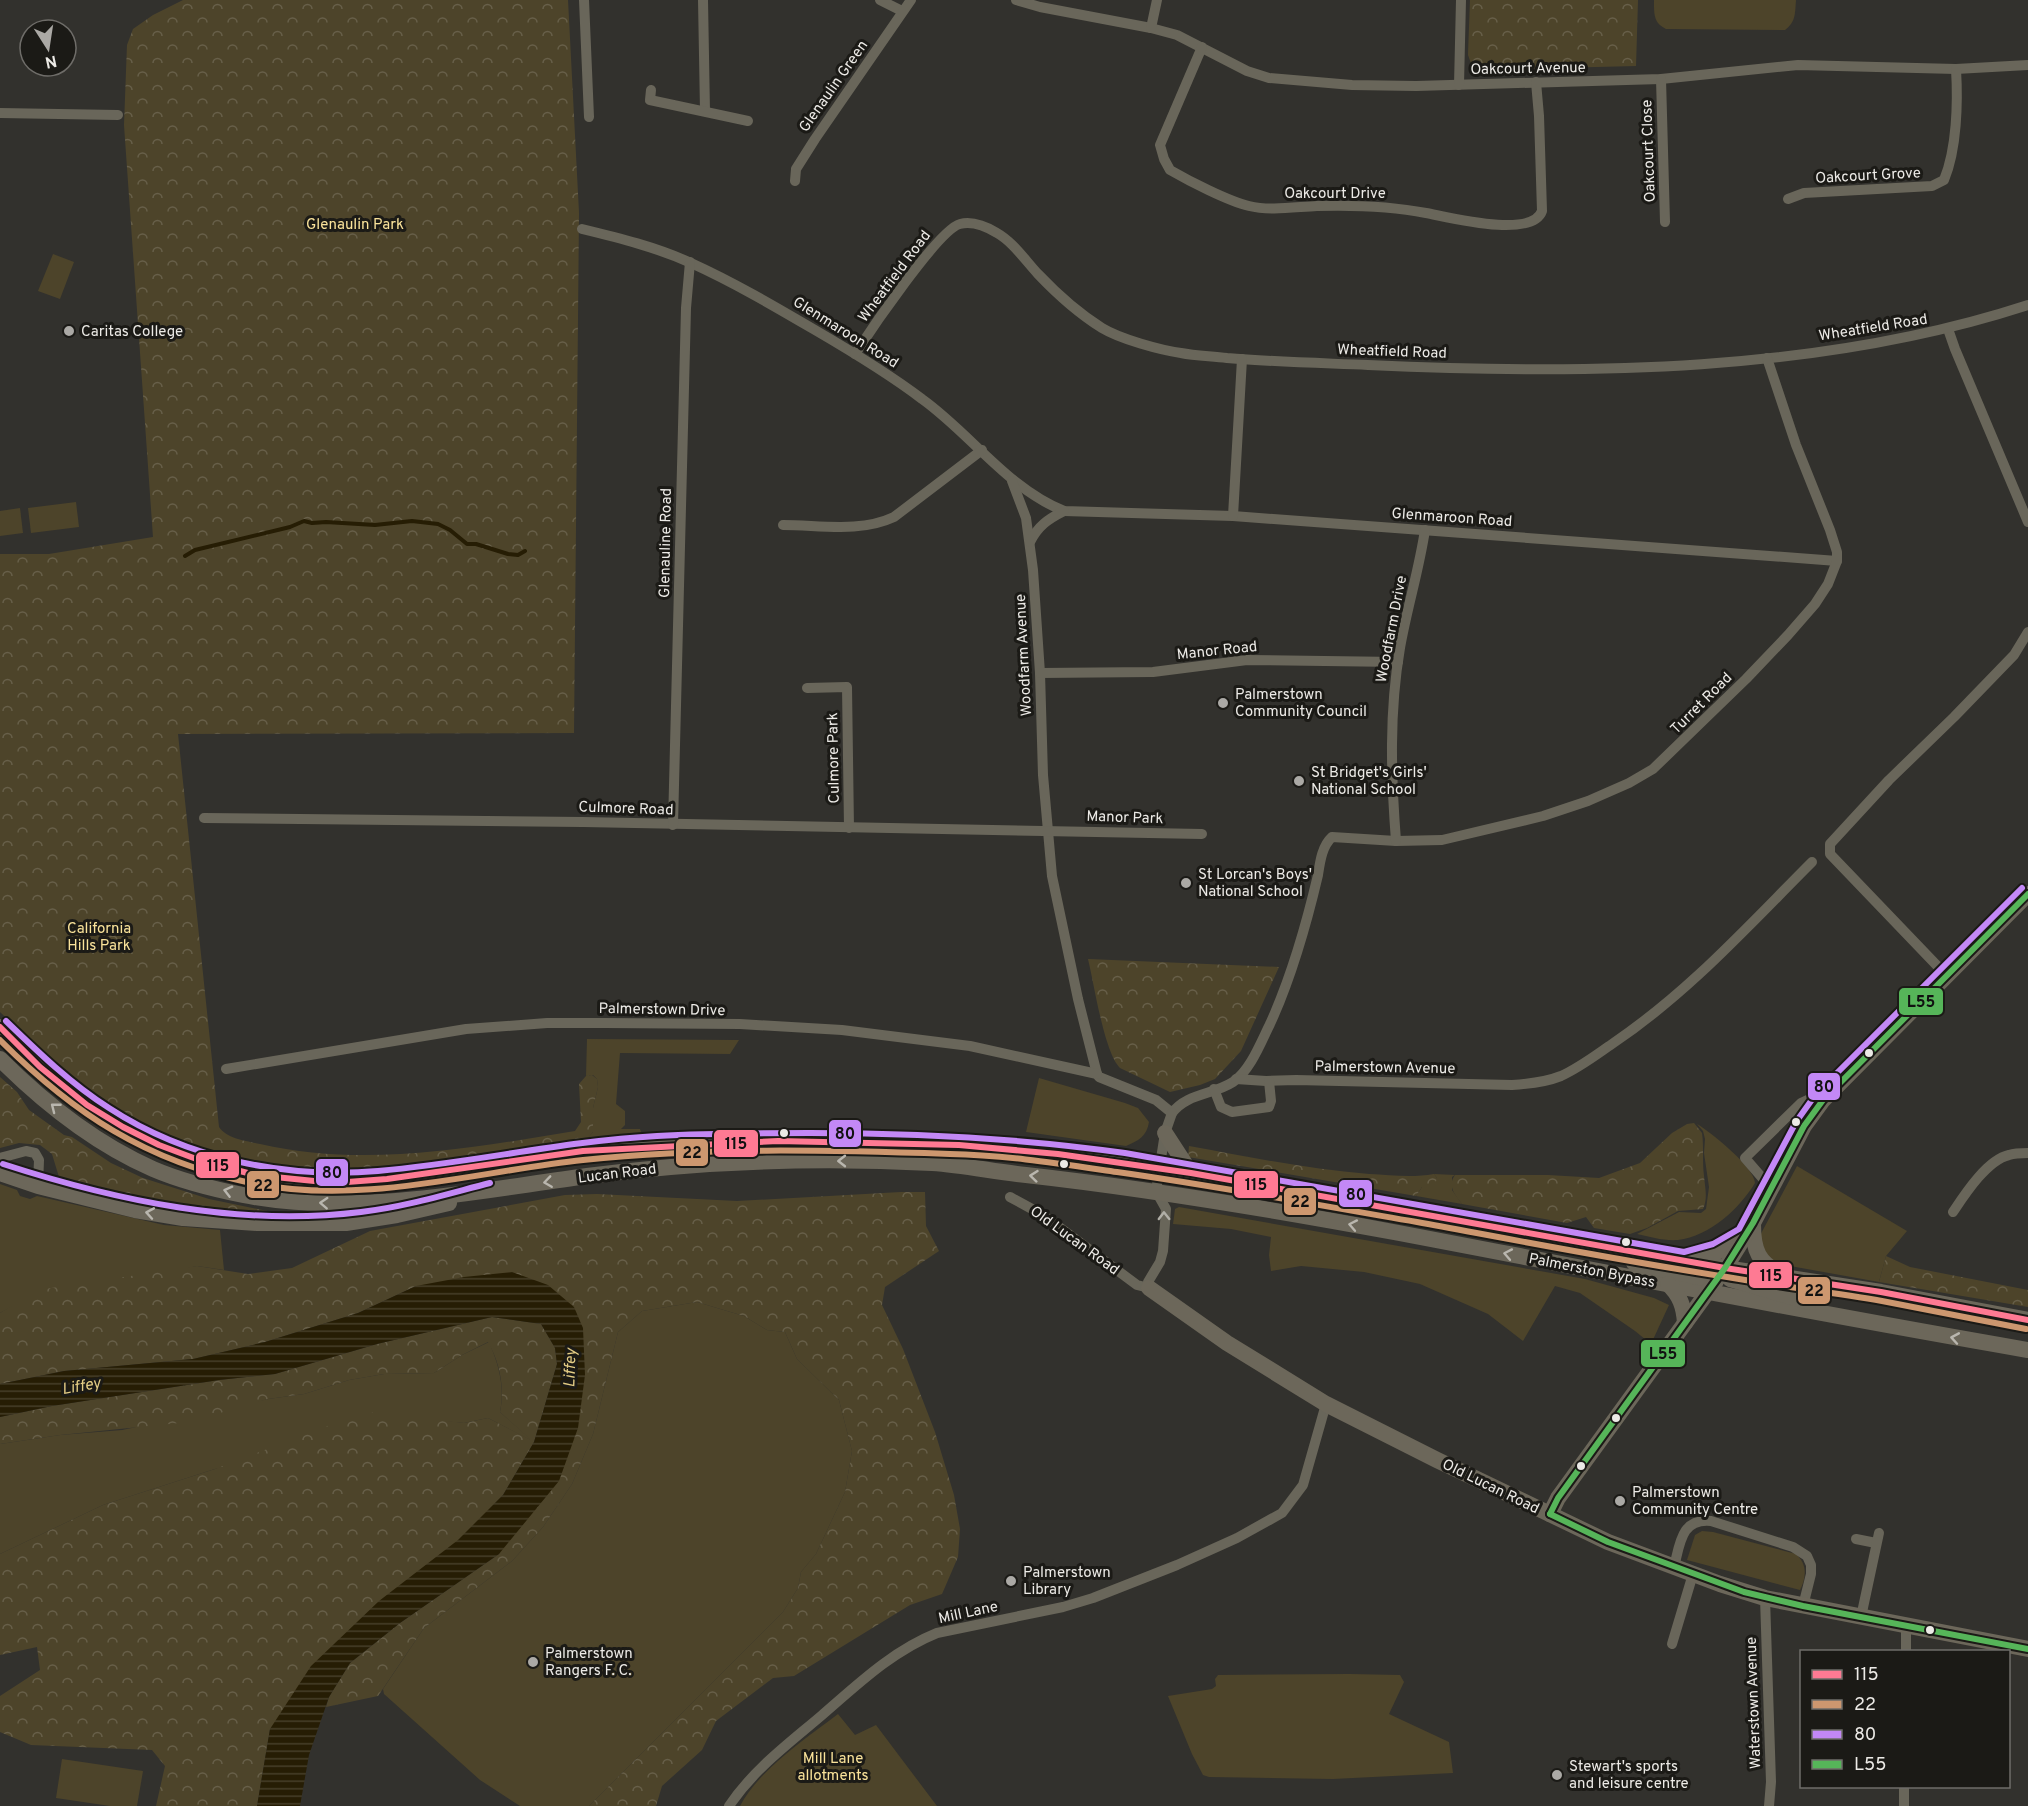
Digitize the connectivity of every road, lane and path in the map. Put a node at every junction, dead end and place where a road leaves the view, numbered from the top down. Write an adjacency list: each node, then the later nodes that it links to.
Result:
1 (584, 0): 21 (street)
2 (704, 0): 18 (street)
3 (880, 0): 9 (street)
4 (911, 0): 9 (street, Glenaulin Green)
5 (1016, 0): 8 (street)
6 (1157, 0): 10 (street)
7 (1461, 0): 16 (street)
8 (1041, 4): 10 (street, Oakcourt Avenue)
9 (902, 11): 23 (street, Glenaulin Green)
10 (1151, 28): 11 (street, Oakcourt Avenue)
11 (1202, 47): 15 (street, Oakcourt Drive); 16 (street, Oakcourt Avenue)
12 (2028, 65): 13 (street, Oakcourt Avenue)
13 (1956, 69): 14 (street, Oakcourt Avenue); 24 (street, Oakcourt Grove)
14 (1660, 79): 15 (street, Oakcourt Avenue); 25 (street, Oakcourt Close)
15 (1536, 82): 16 (street, Oakcourt Avenue)
16 (1459, 85)
17 (651, 90): 18 (street)
18 (705, 111): 22 (street)
19 (0, 113): 20 (street)
20 (118, 115)
21 (589, 117)
22 (748, 121)
23 (795, 181)
24 (1788, 198)
25 (1665, 222)
26 (582, 229): 27 (street, Glenmaroon Road)
27 (690, 262): 30 (street, Glenmaroon Road); 47 (street, Glenauline Road)
28 (2028, 305): 29 (street, Wheatfield Road)
29 (1948, 329): 31 (street, Wheatfield Road); 37 (street)
30 (855, 354): 32 (street, Wheatfield Road); 33 (street, Glenmaroon Road)
31 (1767, 358): 32 (street, Wheatfield Road); 41 (street)
32 (1242, 359): 36 (street)
33 (982, 450): 34 (street, Glenmaroon Road); 38 (street)
34 (1012, 481): 35 (street, Glenmaroon Road); 40 (street, Woodfarm Avenue)
35 (1064, 512): 36 (street, Glenmaroon Road); 40 (street)
36 (1233, 516): 39 (street, Glenmaroon Road)
37 (2028, 522)
38 (783, 525)
39 (1425, 530): 41 (street, Glenmaroon Road); 43 (street, Woodfarm Drive)
40 (1030, 542): 44 (street, Woodfarm Avenue)
41 (1837, 561): 51 (street, Turret Road)
42 (2028, 632): 54 (street)
43 (1398, 662): 44 (street, Manor Road); 51 (street, Woodfarm Drive)
44 (1040, 673): 49 (street, Woodfarm Avenue)
45 (807, 688): 48 (street, Culmore Park)
46 (204, 818): 47 (street, Culmore Road)
47 (673, 825): 48 (street, Culmore Road)
48 (849, 828): 49 (street, Culmore Road)
49 (1047, 830): 50 (street, Manor Park); 58 (street, Woodfarm Avenue)
50 (1202, 834)
51 (1396, 841): 59 (street, Turret Road)
52 (1812, 862): 60 (street, Palmerstown Avenue)
53 (2028, 894): 54 (main road)
54 (1946, 975): 62 (main road)
55 (0, 1027): 66 (main road, Palmerston Bypass)
56 (0, 1059): 73 (main road, one-way to 56)
57 (226, 1069): 58 (street, Palmerstown Drive)
58 (1097, 1074): 63 (street, Palmerstown Drive)
59 (1236, 1079): 60 (street, Palmerstown Avenue); 61 (street)
60 (1269, 1081): 61 (street)
61 (1214, 1089): 63 (street)
62 (1823, 1100): 74 (main road); 74 (street)
63 (1172, 1113): 64 (street)
64 (1165, 1133): 68 (street); 70 (main road)
65 (2028, 1153): 77 (street)
66 (1058, 1154): 68 (main road, Palmerston Bypass); 71 (main road)
67 (0, 1158): 72 (street)
68 (1159, 1168): 70 (main road, Palmerston Bypass); 75 (street); 78 (main road)
69 (0, 1173): 72 (main road)
70 (1191, 1173): 80 (main road, Palmerston Bypass)
71 (1070, 1180): 73 (main road, Lucan Road, one-way to 73); 75 (main road, Lucan Road)
72 (38, 1186): 73 (main road, one-way to 72)
73 (508, 1188)
74 (1771, 1188): 79 (main road)
75 (1156, 1191): 78 (main road, Palmerston Bypass); 85 (street, one-way to 75)
76 (1010, 1197): 85 (street, Old Lucan Road)
77 (1953, 1212)
78 (1324, 1219): 84 (main road, Palmerston Bypass, one-way to 78)
79 (1749, 1229): 81 (main road); 82 (main road); 83 (main road)
80 (1532, 1234): 81 (main road, Palmerston Bypass); 82 (main road)
81 (1684, 1261): 82 (main road, Palmerston Bypass)
82 (1717, 1279): 83 (main road, Palmerston Bypass); 84 (main road, Palmerston Bypass); 86 (main road, Palmerston Bypass); 87 (main road); 89 (main road)
83 (1791, 1279): 88 (main road, Palmerston Bypass)
84 (1668, 1284): 87 (main road)
85 (1149, 1288): 91 (main road, Old Lucan Road)
86 (1747, 1299): 87 (main road); 89 (main road, Palmerston Bypass)
87 (1688, 1319): 92 (main road)
88 (2028, 1320)
89 (1873, 1323): 90 (main road, Palmerston Bypass, one-way to 89)
90 (2028, 1350)
91 (1326, 1404): 92 (main road, Old Lucan Road); 104 (street, Mill Lane)
92 (1550, 1514): 94 (main road, Old Lucan Road)
93 (1856, 1539): 98 (street)
94 (1674, 1567): 95 (main road, Old Lucan Road); 97 (street)
95 (1693, 1574): 96 (main road, Old Lucan Road); 100 (street)
96 (1765, 1598): 97 (main road, Old Lucan Road); 105 (street, Waterstown Avenue)
97 (1803, 1606): 98 (main road, Old Lucan Road)
98 (1861, 1617): 99 (main road, Old Lucan Road)
99 (1906, 1625): 101 (main road, Old Lucan Road); 102 (street)
100 (1672, 1644)
101 (2028, 1648)
102 (1906, 1650)
103 (1904, 1788): 106 (street)
104 (729, 1806)
105 (1769, 1806)
106 (1904, 1806)

